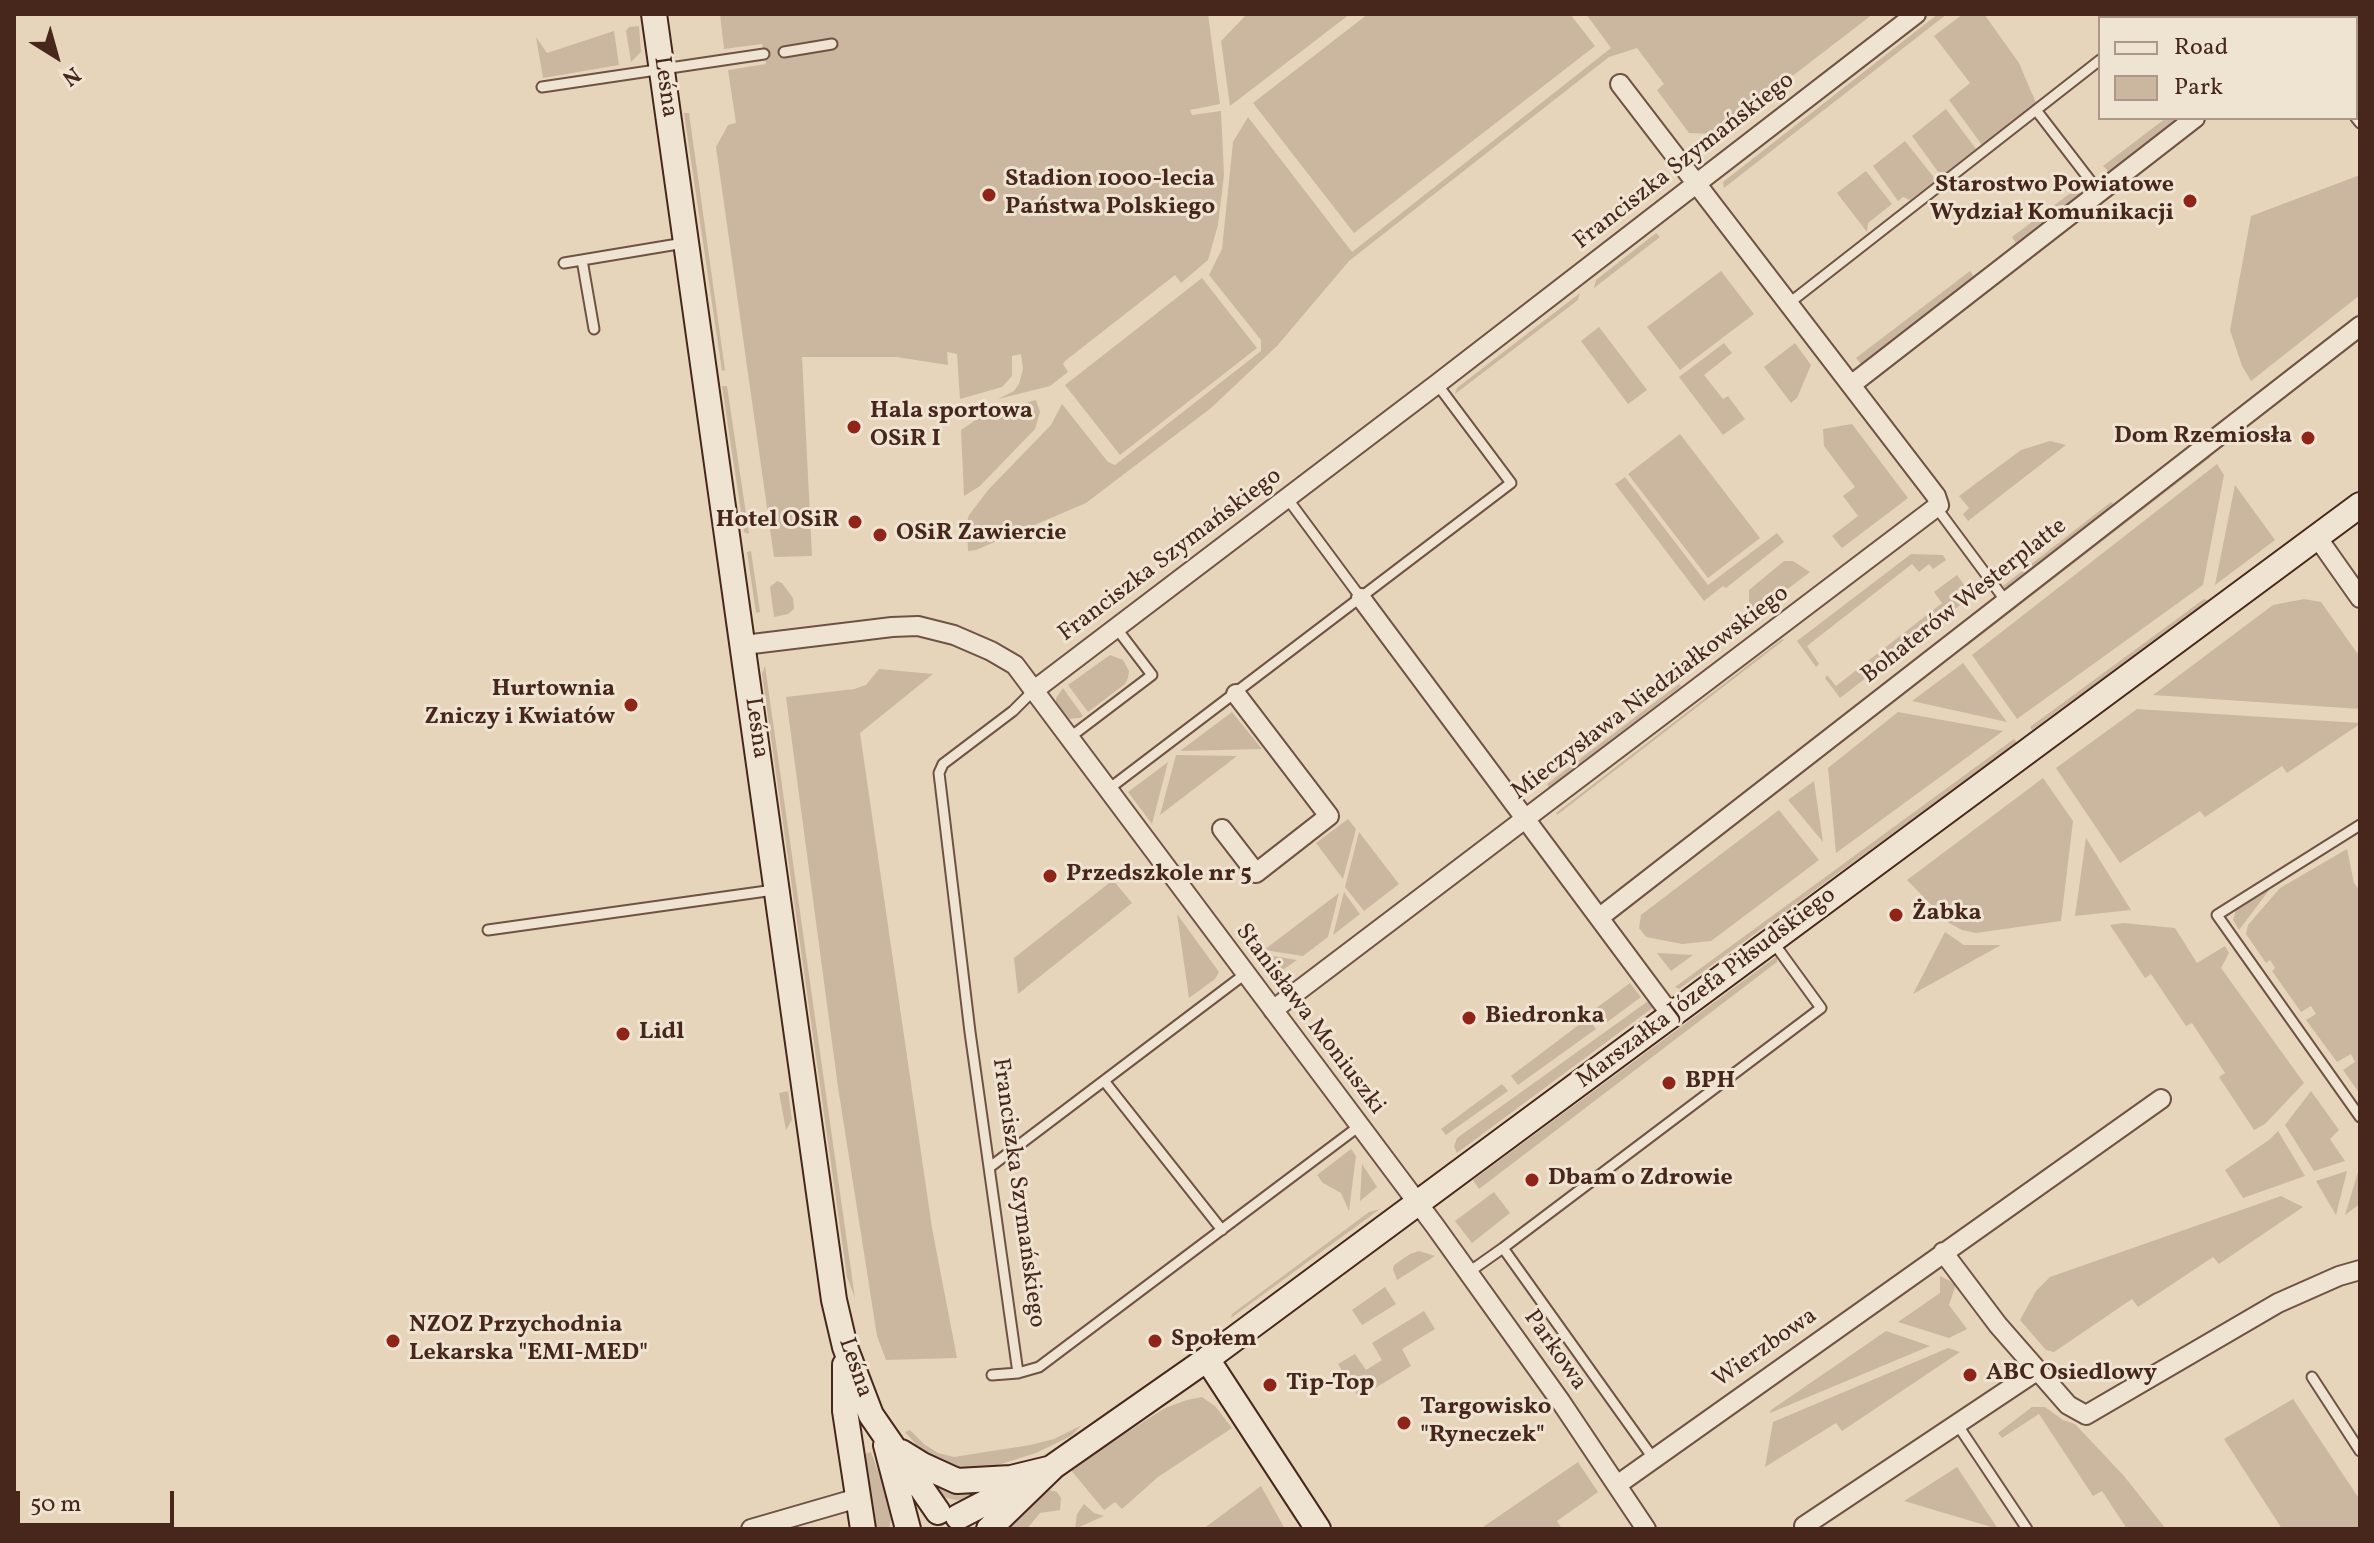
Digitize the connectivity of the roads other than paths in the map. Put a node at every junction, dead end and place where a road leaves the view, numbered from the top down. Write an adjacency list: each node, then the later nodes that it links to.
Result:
1 (654, 14): 7 (street, Leśna)
2 (1916, 14): 12 (street, Franciszka Szymańskiego)
3 (832, 44): 4 (lane)
4 (784, 52)
5 (764, 54): 7 (lane)
6 (2098, 62): 10 (lane)
7 (662, 69): 9 (lane); 14 (street, Leśna)
8 (1620, 84): 12 (street)
9 (542, 87)
10 (2036, 110): 13 (lane); 17 (lane)
11 (2192, 120): 13 (street)
12 (1696, 185): 17 (street); 20 (street, Franciszka Szymańskiego)
13 (2099, 192): 21 (street)
14 (687, 242): 15 (lane); 30 (street, Leśna)
15 (582, 260): 16 (lane); 19 (lane)
16 (564, 263)
17 (1788, 304): 21 (street)
18 (2360, 326): 28 (street, Bohaterów Westerplatte)
19 (594, 329)
20 (1437, 384): 22 (street, Franciszka Szymańskiego); 26 (lane)
21 (1851, 385): 24 (street)
22 (1287, 498): 26 (lane); 29 (street, Franciszka Szymańskiego)
23 (2360, 505): 25 (street, Marszałka Józefa Piłsudskiego)
24 (1936, 507): 28 (lane); 35 (street, Mieczysława Niedziałkowskiego)
25 (2317, 537): 27 (street); 41 (street, Marszałka Józefa Piłsudskiego)
26 (1361, 598): 32 (lane); 35 (street)
27 (2360, 598)
28 (2005, 600): 39 (street, Bohaterów Westerplatte)
29 (1117, 629): 31 (street, Franciszka Szymańskiego); 33 (lane)
30 (744, 645): 31 (street, Stanisława Moniuszki); 38 (street, Leśna)
31 (1033, 691): 33 (street, Stanisława Moniuszki); 49 (lane, Franciszka Szymańskiego)
32 (1236, 694): 34 (lane); 37 (street)
33 (1069, 738): 34 (street, Stanisława Moniuszki)
34 (1106, 791): 42 (street, Stanisława Moniuszki)
35 (1527, 819): 39 (street); 43 (street, Mieczysława Niedziałkowskiego)
36 (2360, 825): 47 (lane)
37 (1222, 829)
38 (778, 889): 40 (lane); 56 (street, Leśna)
39 (1600, 917): 44 (street)
40 (488, 930)
41 (1772, 941): 44 (street, Marszałka Józefa Piłsudskiego); 52 (lane)
42 (1245, 974): 43 (street, Stanisława Moniuszki); 45 (lane)
43 (1273, 1010): 48 (street, Stanisława Moniuszki)
44 (1672, 1016): 50 (street, Marszałka Józefa Piłsudskiego)
45 (1105, 1082): 49 (lane); 51 (lane)
46 (2161, 1099): 53 (street, Wierzbowa)
47 (2360, 1117)
48 (1358, 1127): 50 (street, Stanisława Moniuszki); 51 (lane)
49 (990, 1167): 59 (lane, Franciszka Szymańskiego)
50 (1418, 1203): 55 (street, Parkowa); 57 (street, Marszałka Józefa Piłsudskiego)
51 (1222, 1230): 59 (lane)
52 (1503, 1248): 55 (lane); 65 (lane)
53 (1943, 1252): 58 (street); 65 (street, Wierzbowa)
54 (2360, 1270): 58 (street)
55 (1469, 1272): 67 (street, Parkowa)
56 (845, 1347): 63 (street, Leśna); 68 (street)
57 (1207, 1359): 66 (street, Marszałka Józefa Piłsudskiego); 74 (street)
58 (2038, 1370): 62 (street)
59 (1018, 1373): 60 (lane)
60 (992, 1375)
61 (2312, 1377): 64 (lane)
62 (1957, 1424): 76 (street); 77 (lane)
63 (888, 1441): 66 (street); 69 (street, Leśna); 72 (street, Leśna)
64 (2360, 1451)
65 (1653, 1458): 67 (street, Wierzbowa)
66 (1050, 1469): 69 (street, Marszałka Józefa Piłsudskiego); 73 (street, Marszałka Józefa Piłsudskiego)
67 (1617, 1485): 75 (street, Parkowa)
68 (858, 1498): 70 (street); 71 (street)
69 (955, 1519): 72 (street, Marszałka Józefa Piłsudskiego)
70 (759, 1528)
71 (863, 1529)
72 (908, 1529)
73 (989, 1529)
74 (1318, 1529)
75 (1646, 1529)
76 (1806, 1529)
77 (2027, 1529)

